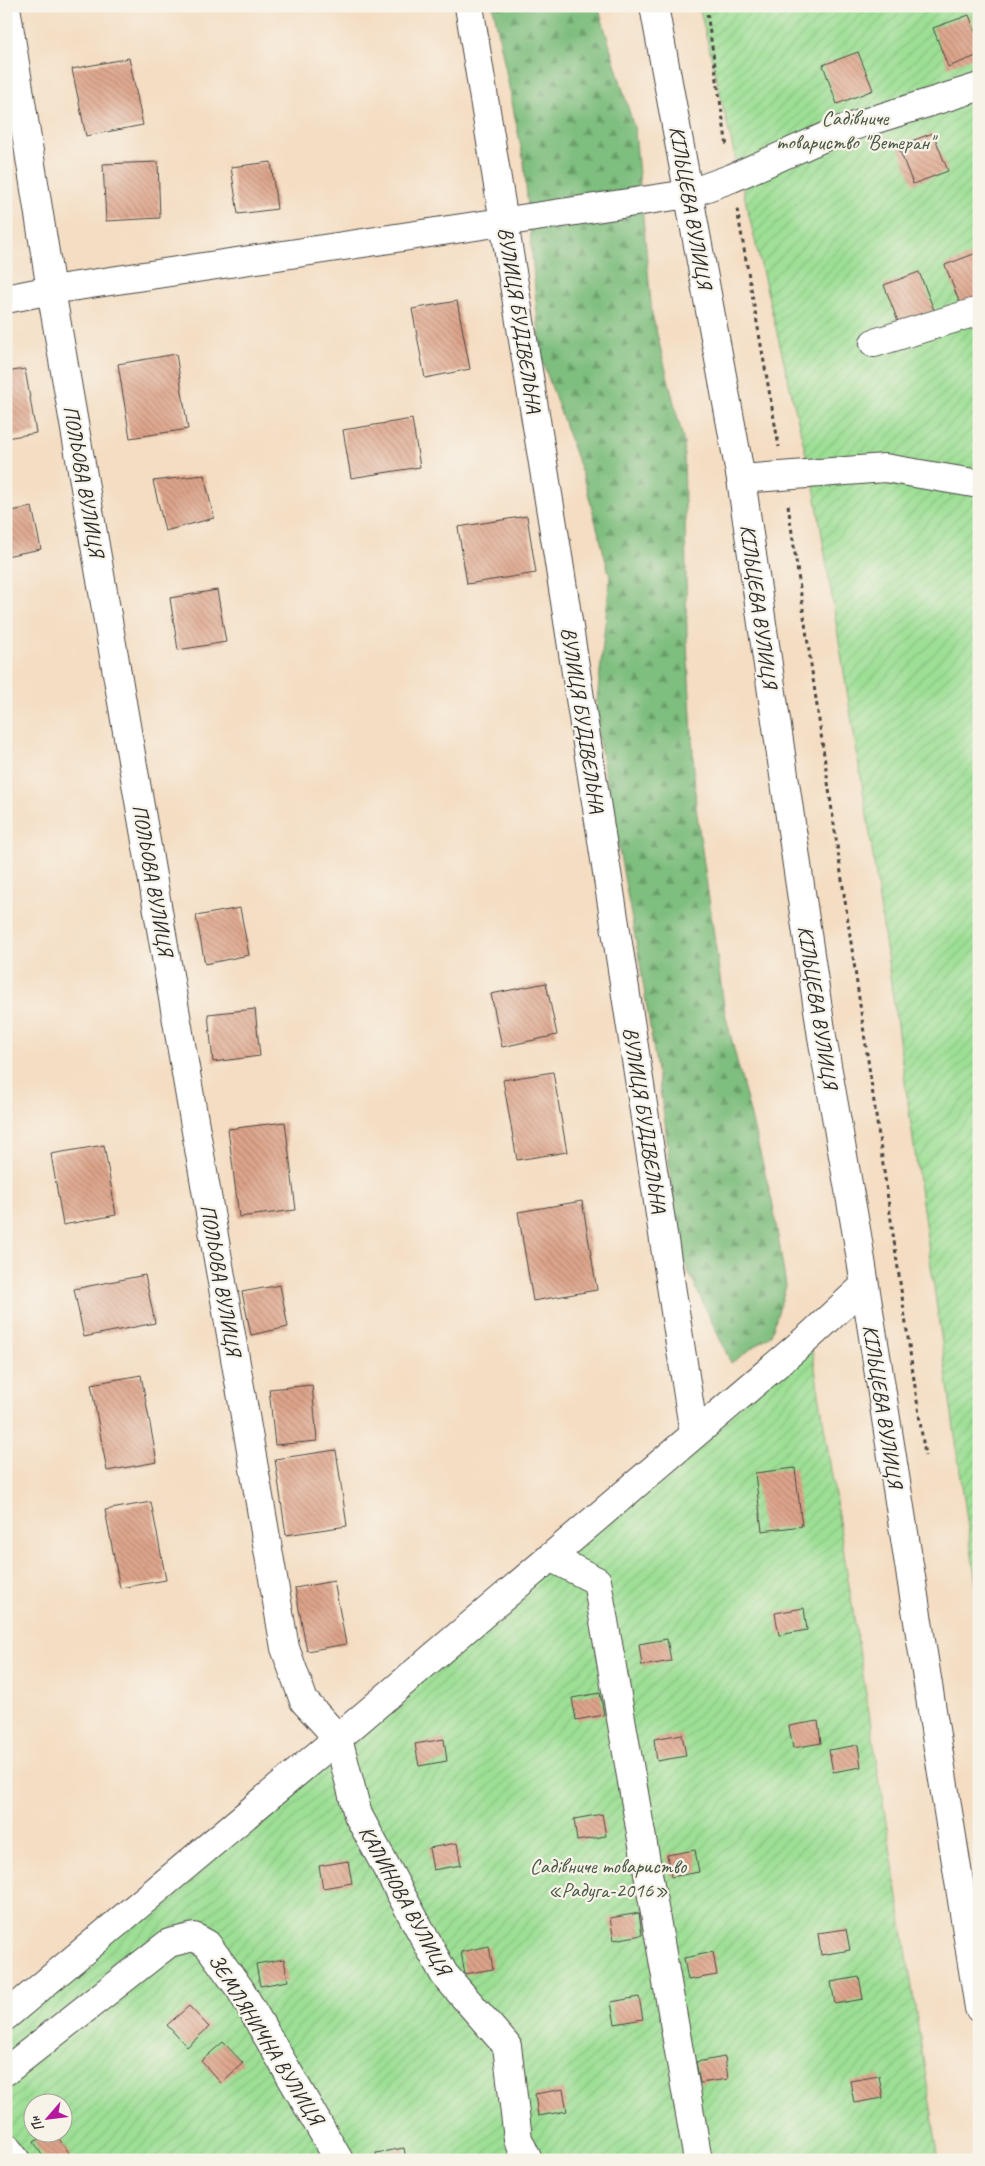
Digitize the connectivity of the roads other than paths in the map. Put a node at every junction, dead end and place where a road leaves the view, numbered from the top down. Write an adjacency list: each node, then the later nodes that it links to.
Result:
1 (469, 6): 6 (street, ВУЛИЦЯ БУДІВЕЛЬНА)
2 (654, 6): 5 (street, КІЛЬЦЕВА ВУЛИЦЯ)
3 (6, 7): 7 (street, ПОЛЬОВА ВУЛИЦЯ)
4 (979, 87): 5 (street)
5 (688, 194): 6 (street); 11 (street, КІЛЬЦЕВА ВУЛИЦЯ)
6 (504, 222): 7 (street); 14 (street, ВУЛИЦЯ БУДІВЕЛЬНА)
7 (51, 290): 8 (street); 16 (street, ПОЛЬОВА ВУЛИЦЯ)
8 (6, 299)
9 (979, 311): 10 (street)
10 (874, 343)
11 (741, 479): 12 (street); 13 (street, КІЛЬЦЕВА ВУЛИЦЯ)
12 (979, 484)
13 (864, 1286): 14 (street); 17 (street, КІЛЬЦЕВА ВУЛИЦЯ)
14 (694, 1434): 15 (street)
15 (550, 1557): 16 (street); 24 (street)
16 (338, 1738): 18 (street); 23 (street, КАЛИНОВА ВУЛИЦЯ)
17 (979, 2008)
18 (6, 2016)
19 (6, 2071): 22 (street, ЗЕМЛЯНИЧНА ВУЛИЦЯ)
20 (6, 2147): 21 (street)
21 (16, 2160)
22 (339, 2160)
23 (528, 2160)
24 (698, 2160)

